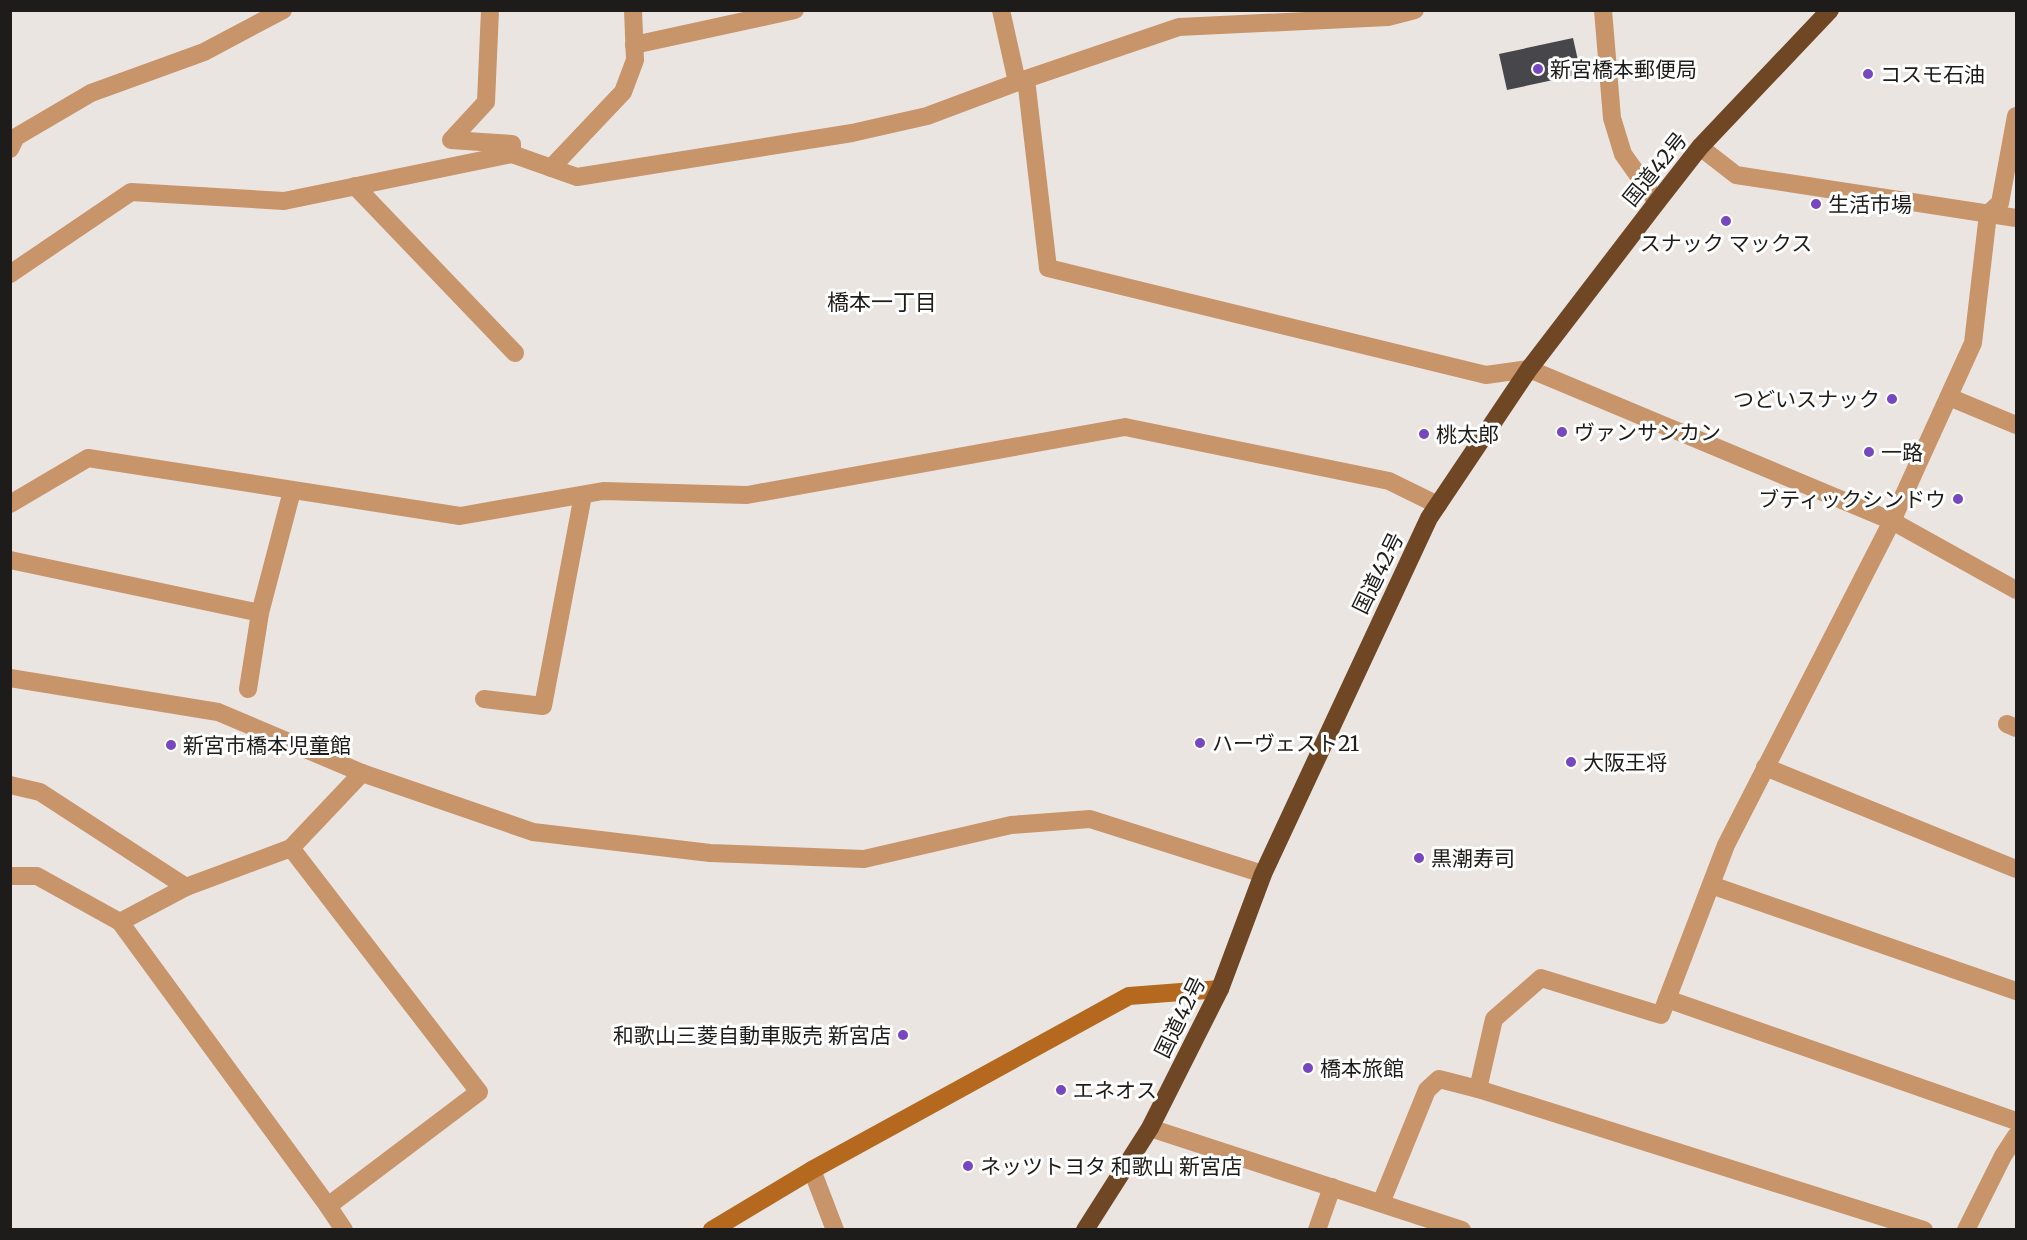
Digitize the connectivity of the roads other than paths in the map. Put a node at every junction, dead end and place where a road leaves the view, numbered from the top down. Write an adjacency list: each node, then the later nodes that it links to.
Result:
1 (283, 10): 13 (street)
2 (490, 10): 14 (street)
3 (633, 10): 9 (street)
4 (795, 10): 9 (street)
5 (1001, 10): 10 (street)
6 (1415, 10): 10 (street)
7 (1603, 10): 17 (street)
8 (1830, 10): 12 (highway, 国道42号)
9 (634, 45): 15 (street)
10 (1021, 81): 15 (street); 22 (street)
11 (2016, 116): 18 (street)
12 (1700, 147): 17 (highway, 国道42号); 18 (street)
13 (10, 148)
14 (512, 154): 15 (street); 16 (street)
15 (552, 168)
16 (355, 186): 20 (street); 21 (street)
17 (1657, 202): 22 (highway, 国道42号)
18 (1988, 214): 19 (street); 23 (street)
19 (2016, 218)
20 (10, 274)
21 (515, 353)
22 (1529, 369): 28 (highway, 国道42号); 29 (street)
23 (1948, 397): 24 (street); 29 (street)
24 (2016, 425)
25 (292, 491): 26 (street); 27 (street); 32 (street)
26 (583, 495): 28 (street); 35 (street)
27 (10, 504)
28 (1438, 505): 41 (highway, 国道42号)
29 (1892, 521): 31 (street); 36 (street)
30 (10, 560): 32 (street)
31 (2016, 590)
32 (260, 613): 34 (street)
33 (10, 678): 37 (street)
34 (248, 689)
35 (484, 699)
36 (1765, 767): 40 (street); 43 (street)
37 (362, 773): 39 (street); 41 (street)
38 (10, 785): 44 (street)
39 (291, 848): 44 (street); 56 (street)
40 (2016, 869)
41 (1263, 874): 46 (highway, 国道42号)
42 (10, 876): 45 (street)
43 (1711, 885): 47 (street); 48 (street)
44 (186, 887): 45 (street)
45 (120, 922): 56 (street)
46 (1220, 990): 51 (highway, 国道42号); 53 (street)
47 (2016, 991)
48 (1667, 999): 49 (street); 50 (street)
49 (1478, 1089): 55 (street); 63 (street)
50 (2016, 1121)
51 (1150, 1128): 54 (street); 60 (highway, 国道42号)
52 (2016, 1136): 64 (street)
53 (812, 1170): 58 (street); 59 (street)
54 (1332, 1188): 55 (street); 61 (street)
55 (1382, 1203): 62 (street)
56 (327, 1206): 57 (street)
57 (344, 1230)
58 (712, 1230)
59 (835, 1230)
60 (1085, 1230)
61 (1317, 1230)
62 (1462, 1230)
63 (1924, 1230)
64 (1966, 1230)

